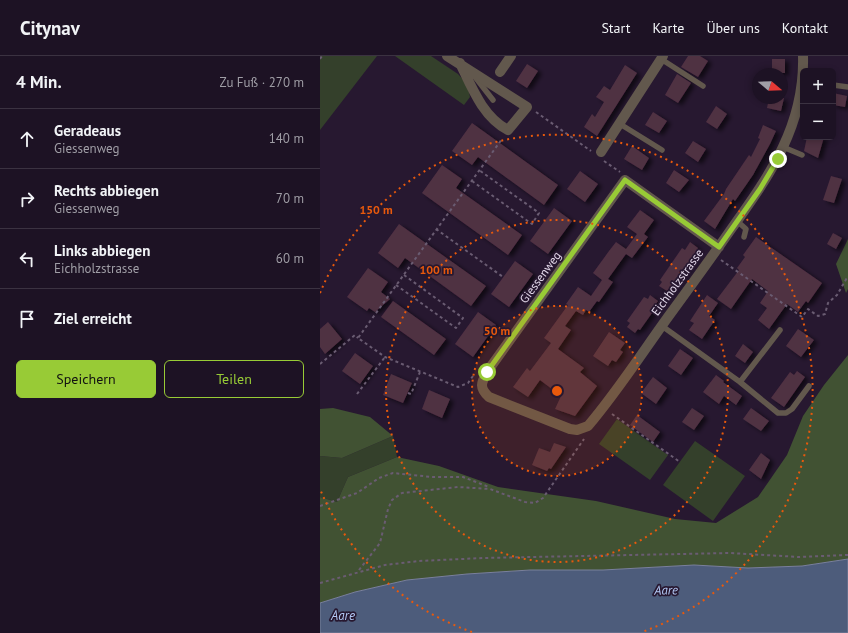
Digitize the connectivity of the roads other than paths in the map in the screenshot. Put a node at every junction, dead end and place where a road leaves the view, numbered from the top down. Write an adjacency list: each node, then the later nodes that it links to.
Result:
1 (447, 56): 5 (street)
2 (511, 56): 7 (street)
3 (803, 56): 6 (street, Eichholzstrasse)
4 (662, 58): 9 (lane); 13 (street)
5 (464, 66): 5 (street); 12 (lane)
6 (803, 68)
7 (500, 72)
8 (836, 85): 10 (lane)
9 (703, 86)
10 (848, 87)
11 (800, 95): 14 (street, Eichholzstrasse)
12 (492, 100)
13 (620, 124): 15 (lane); 16 (street)
14 (783, 147): 17 (lane); 18 (street, Eichholzstrasse)
15 (662, 150)
16 (598, 154)
17 (802, 155)
18 (737, 221): 19 (lane); 20 (street, Eichholzstrasse)
19 (744, 237)
20 (716, 251): 21 (street, Eichholzstrasse); 25 (street, Giessenweg)
21 (662, 326): 23 (lane); 25 (street, Eichholzstrasse)
22 (780, 330): 23 (lane)
23 (740, 382): 24 (lane)
24 (809, 386)
25 (588, 426)

